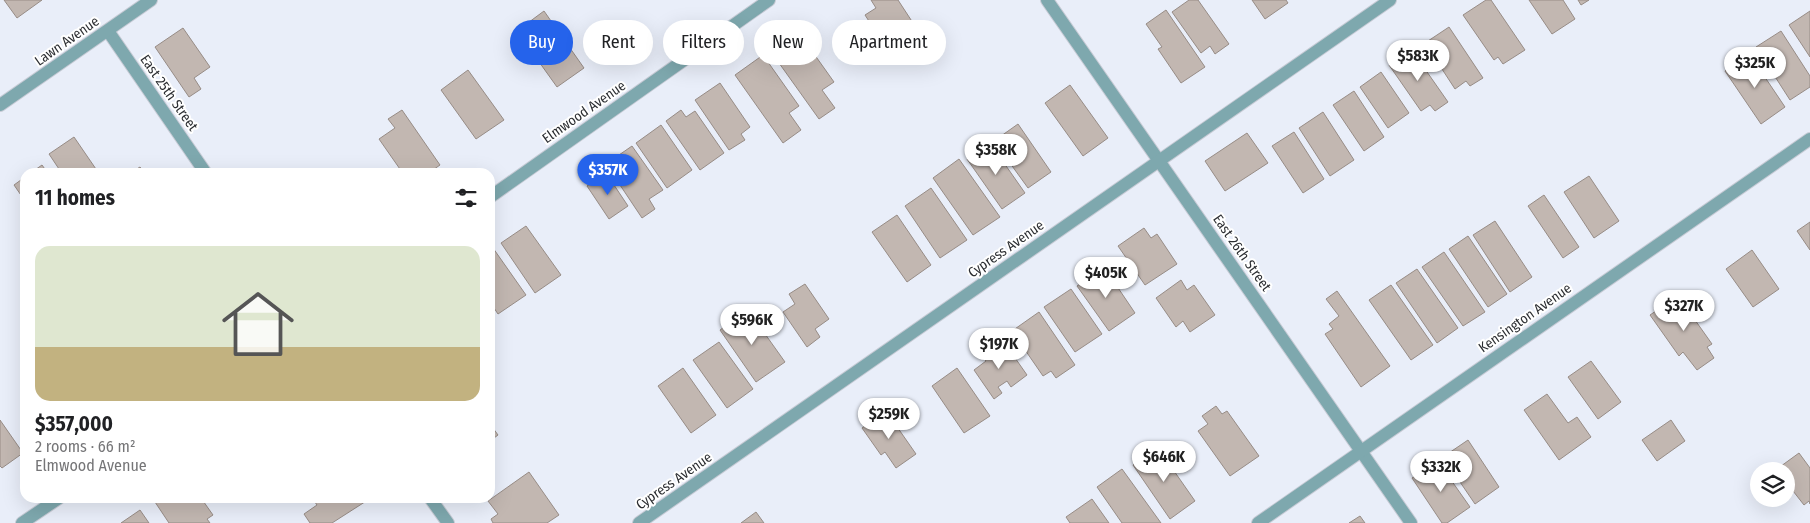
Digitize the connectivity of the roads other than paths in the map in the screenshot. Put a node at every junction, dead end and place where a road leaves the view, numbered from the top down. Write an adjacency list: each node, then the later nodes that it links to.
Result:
1 (152, 0): 5 (street, Lawn Avenue)
2 (769, 0): 10 (street, Elmwood Avenue)
3 (1047, 0): 8 (street, East 26th Street)
4 (1390, 0): 8 (street, Cypress Avenue)
5 (108, 31): 6 (street, Lawn Avenue); 9 (street, East 25th Street)
6 (0, 106)
7 (1810, 139): 11 (street, Kensington Avenue)
8 (1159, 160): 11 (street, East 26th Street); 16 (street, Cypress Avenue)
9 (202, 168)
10 (495, 193)
11 (1361, 451): 17 (street, Kensington Avenue); 18 (street, East 26th Street)
12 (52, 503): 14 (street)
13 (434, 503): 15 (street)
14 (22, 523)
15 (448, 523)
16 (639, 523)
17 (1258, 523)
18 (1411, 523)

